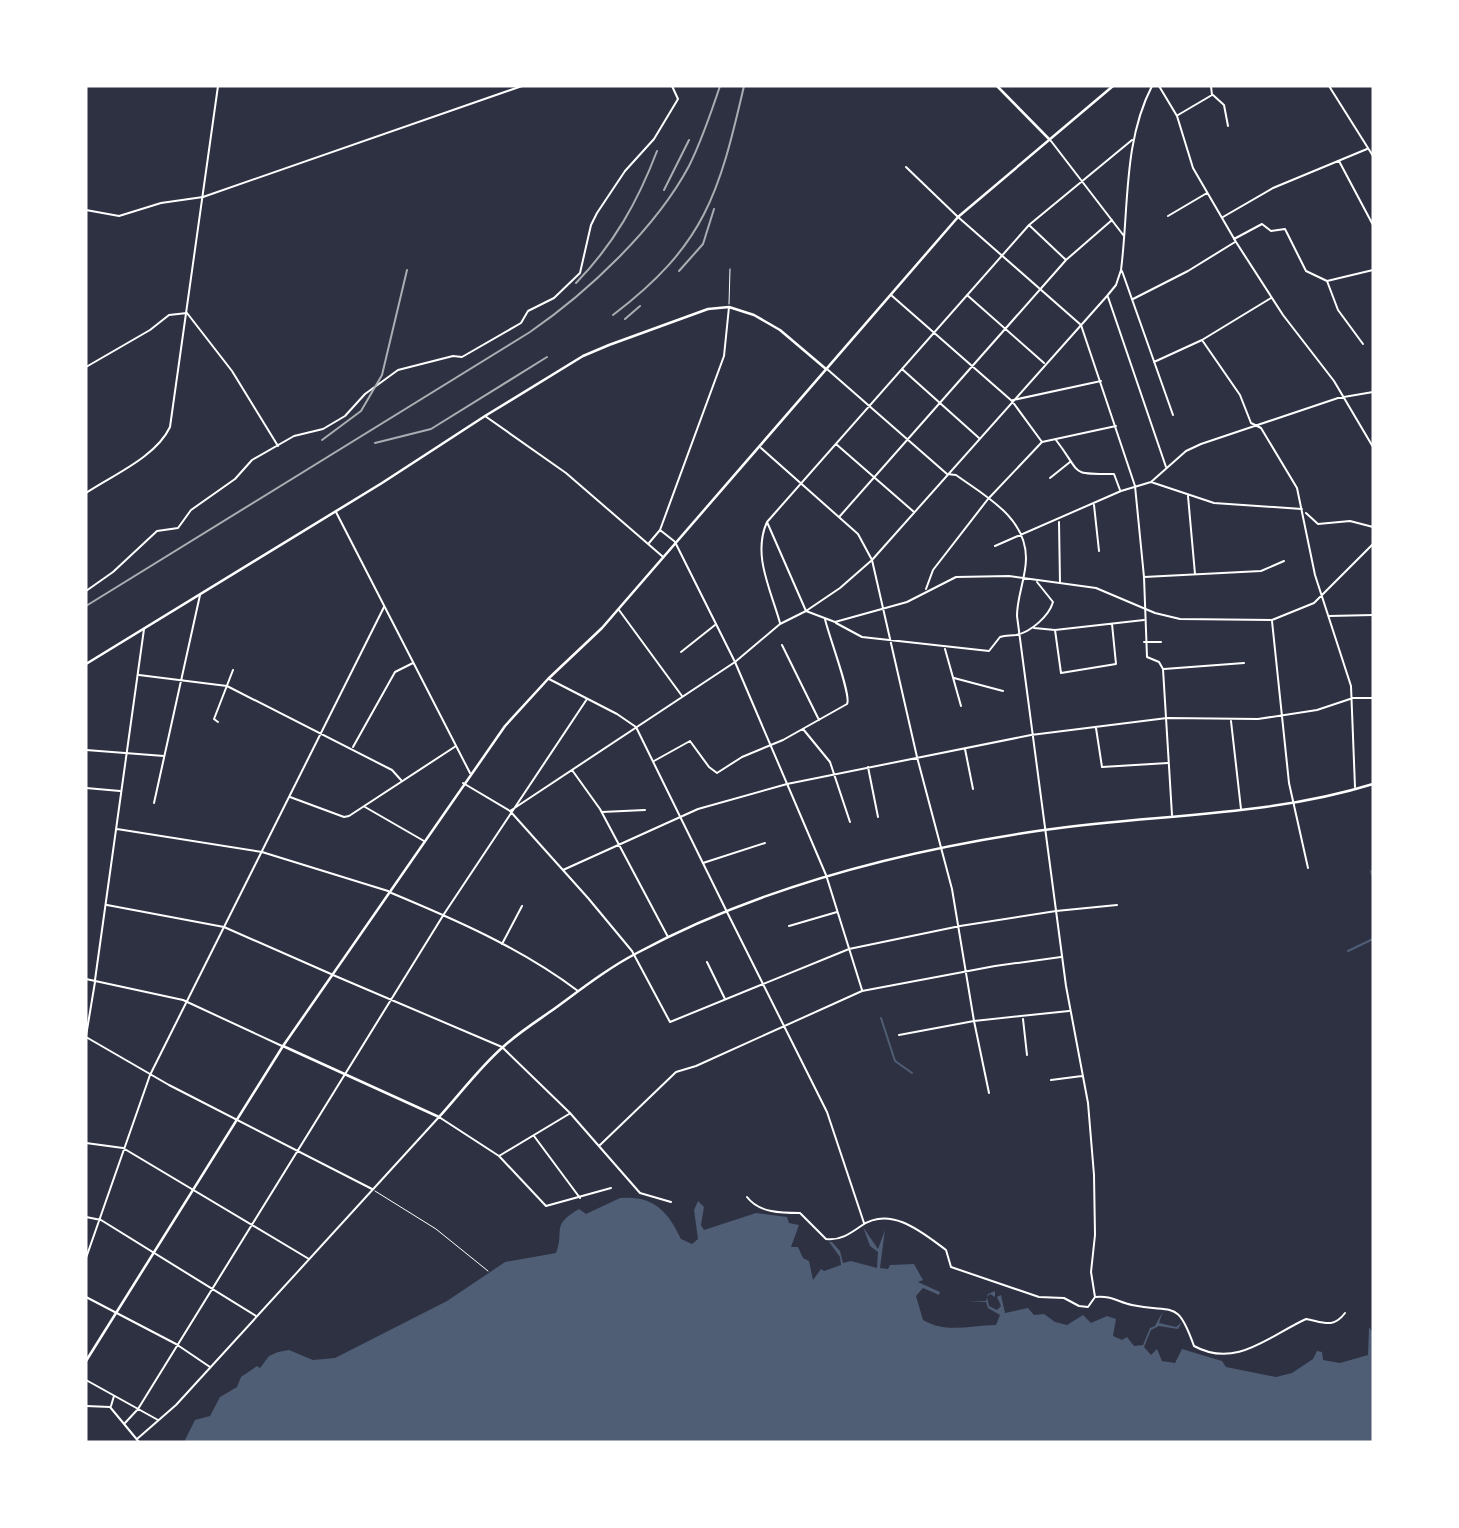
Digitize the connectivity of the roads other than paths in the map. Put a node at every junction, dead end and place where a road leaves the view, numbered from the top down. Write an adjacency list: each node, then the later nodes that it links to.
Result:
1 (218, 86): 22 (street)
2 (522, 86): 10 (street)
3 (672, 86): 74 (street)
4 (997, 86): 14 (main road)
5 (1113, 86): 14 (main road)
6 (1152, 86): 15 (street)
7 (1159, 86): 12 (street)
8 (1211, 86): 11 (street)
9 (1329, 86): 16 (street)
10 (515, 87): 22 (street)
11 (1212, 95): 12 (street); 13 (street)
12 (1177, 116): 21 (street)
13 (1228, 126)
14 (1050, 140): 20 (street); 25 (main road)
15 (1132, 140): 20 (street); 30 (street)
16 (1367, 149): 17 (street); 18 (street)
17 (1373, 156)
18 (1339, 161): 26 (street); 29 (street)
19 (906, 167): 25 (street)
20 (1082, 182): 27 (street); 28 (street)
21 (1208, 192): 24 (street); 26 (street)
22 (203, 197): 23 (street); 47 (street)
23 (86, 210)
24 (1168, 216)
25 (958, 217): 32 (street); 42 (main road)
26 (1222, 217): 31 (street)
27 (1112, 220): 30 (street); 33 (street)
28 (1028, 225): 32 (street); 33 (street)
29 (1373, 225)
30 (1125, 238): 35 (street)
31 (1235, 240): 37 (street); 44 (street); 45 (street)
32 (1001, 256): 40 (street); 41 (street)
33 (1066, 260): 40 (street)
34 (730, 269): 46 (lane)
35 (1121, 270): 38 (street); 39 (street)
36 (1373, 270): 37 (street)
37 (1326, 281): 52 (street)
38 (1116, 285): 39 (street); 43 (street)
39 (1126, 285): 45 (street)
40 (1040, 289): 48 (street); 49 (street)
41 (966, 294): 49 (street); 50 (street)
42 (891, 295): 50 (street); 58 (main road)
43 (1107, 296): 48 (street); 78 (street)
44 (1271, 298): 51 (street); 61 (street)
45 (1132, 299): 53 (street)
46 (729, 307): 58 (main road); 65 (main road); 97 (street)
47 (187, 313): 56 (street); 74 (street); 86 (street)
48 (1081, 325): 54 (street); 59 (street)
49 (1004, 329): 54 (street); 55 (street)
50 (933, 330): 55 (street); 57 (street)
51 (1202, 340): 53 (street); 67 (street)
52 (1363, 344)
53 (1153, 363): 66 (street)
54 (1045, 364): 62 (street)
55 (971, 365): 62 (street); 63 (street)
56 (86, 367)
57 (900, 368): 63 (street); 64 (street)
58 (826, 369): 64 (street); 75 (main road)
59 (1101, 381): 62 (street); 68 (street)
60 (1373, 392): 61 (street)
61 (1345, 399): 67 (street); 76 (street)
62 (1012, 401): 69 (street); 72 (street)
63 (938, 404): 69 (street); 71 (street)
64 (867, 405): 71 (street); 73 (street)
65 (485, 415): 91 (main road); 100 (street)
66 (1173, 415)
67 (1256, 425): 78 (street); 90 (street)
68 (1116, 426): 70 (street); 84 (street)
69 (979, 439): 79 (street)
70 (1055, 439): 72 (street); 77 (street)
71 (906, 440): 79 (street); 80 (street)
72 (1042, 442): 88 (street)
73 (834, 443): 80 (street); 83 (street)
74 (278, 446): 112 (street)
75 (758, 446): 83 (street); 99 (main road)
76 (1373, 447)
77 (1071, 461): 81 (street); 85 (street)
78 (1167, 469): 82 (street)
79 (947, 474): 88 (street); 92 (street)
80 (874, 477): 92 (street); 93 (street)
81 (1051, 478)
82 (1151, 482): 84 (street); 87 (street)
83 (800, 483): 93 (street); 95 (street)
84 (1135, 486): 85 (street); 108 (street)
85 (1121, 491): 89 (street)
86 (86, 493)
87 (1188, 496): 90 (street); 107 (street)
88 (988, 499): 98 (street); 113 (street)
89 (1094, 504): 94 (street); 103 (street)
90 (1304, 509): 96 (street); 115 (street)
91 (335, 511): 114 (main road); 116 (street)
92 (915, 512): 105 (street)
93 (840, 517): 105 (street)
94 (1058, 520): 98 (street); 111 (street)
95 (767, 522): 120 (street); 128 (street)
96 (1373, 527)
97 (660, 530): 99 (street); 100 (street)
98 (1022, 532): 102 (street); 109 (street)
99 (675, 542): 104 (main road); 127 (street)
100 (648, 544): 104 (street)
101 (1373, 544): 115 (street)
102 (995, 546)
103 (1099, 551)
104 (662, 556): 119 (main road)
105 (872, 560): 117 (street); 120 (street)
106 (1284, 561): 107 (street)
107 (1195, 575): 108 (street)
108 (1144, 577): 118 (street)
109 (1024, 578): 110 (street); 113 (street); 133 (street)
110 (1037, 582): 111 (street); 131 (street)
111 (1060, 584): 118 (street)
112 (86, 591)
113 (925, 592): 117 (street)
114 (200, 594): 130 (main road); 148 (street)
115 (1321, 596): 122 (street); 125 (street)
116 (384, 606): 141 (street); 165 (street)
117 (883, 607): 126 (street); 134 (street)
118 (1145, 608): 124 (street); 125 (street)
119 (619, 609): 149 (main road); 152 (street)
120 (806, 611): 123 (street); 128 (street)
121 (1373, 615): 122 (street)
122 (1328, 616): 154 (street)
123 (825, 617): 126 (street); 159 (street)
124 (1144, 620): 129 (street); 135 (street)
125 (1272, 620): 157 (street)
126 (835, 622): 134 (street)
127 (716, 624): 139 (street); 140 (street)
128 (780, 624): 140 (street)
129 (1112, 624): 132 (street); 132 (street)
130 (144, 628): 143 (main road); 146 (street)
131 (1033, 628): 132 (street); 133 (street)
132 (1055, 630)
133 (1019, 635): 138 (street); 166 (street)
134 (892, 641): 138 (street); 174 (street)
135 (1144, 642): 136 (street); 144 (street)
136 (1161, 642)
137 (782, 645): 159 (street)
138 (945, 648): 147 (street)
139 (681, 652)
140 (735, 662): 152 (street); 167 (street)
141 (414, 663): 168 (street); 170 (street)
142 (1244, 663): 144 (street)
143 (86, 664)
144 (1163, 669): 158 (street)
145 (233, 670): 150 (street)
146 (138, 675): 148 (street); 172 (street)
147 (953, 678): 151 (street); 156 (street)
148 (181, 679): 150 (street); 173 (street)
149 (548, 679): 153 (street); 179 (main road)
150 (227, 686): 161 (street); 165 (street)
151 (1003, 691)
152 (682, 697): 162 (street)
153 (587, 698): 162 (street); 195 (street)
154 (1353, 698): 155 (street); 157 (street); 187 (street)
155 (1373, 698)
156 (961, 706)
157 (1284, 716): 160 (street); 191 (street)
158 (1167, 718): 160 (street); 163 (street); 176 (street)
159 (819, 720): 164 (street)
160 (1231, 720): 194 (street)
161 (218, 722)
162 (636, 727): 175 (street); 178 (street)
163 (1096, 727): 166 (street); 176 (street)
164 (803, 729): 167 (street); 180 (street)
165 (321, 733): 170 (street); 189 (street)
166 (1031, 735): 169 (street); 202 (street)
167 (770, 744): 175 (street); 184 (street)
168 (456, 746): 179 (street); 181 (street)
169 (965, 748): 174 (street); 186 (street)
170 (352, 749): 181 (street)
171 (86, 750): 172 (street)
172 (127, 752): 173 (street); 188 (street)
173 (165, 756): 190 (street)
174 (917, 757): 177 (street); 206 (street)
175 (653, 762): 199 (street)
176 (1169, 763): 197 (street)
177 (868, 767): 180 (street); 198 (street)
178 (572, 769): 195 (street); 196 (street)
179 (470, 773): 182 (main road)
180 (835, 774): 184 (street); 200 (street)
181 (401, 780): 192 (street)
182 (463, 783): 195 (street); 203 (main road)
183 (1373, 783): 187 (main road)
184 (787, 784): 199 (street); 211 (street)
185 (86, 788): 188 (street)
186 (973, 789)
187 (1355, 789): 191 (main road)
188 (121, 792): 201 (street)
189 (289, 797): 192 (street); 207 (street)
190 (154, 803)
191 (1293, 803): 194 (main road); 209 (street)
192 (365, 807): 203 (street)
193 (645, 810): 196 (street)
194 (1241, 810): 197 (main road)
195 (510, 811): 210 (street); 219 (street)
196 (601, 812): 205 (street)
197 (1172, 816): 202 (main road)
198 (878, 817)
199 (680, 818): 205 (street); 208 (street)
200 (850, 822)
201 (117, 829): 207 (street); 213 (street)
202 (1044, 830): 206 (main road); 217 (street)
203 (424, 841): 212 (main road)
204 (765, 843): 208 (street)
205 (617, 846): 210 (street); 223 (street)
206 (942, 848): 211 (main road); 221 (street)
207 (261, 852): 212 (street); 222 (street)
208 (703, 863): 218 (street)
209 (1308, 868)
210 (563, 870): 226 (street)
211 (827, 876): 216 (street); 218 (main road)
212 (388, 891): 219 (street); 230 (main road)
213 (106, 905): 222 (street); 232 (street)
214 (1117, 905): 217 (street)
215 (522, 906): 224 (street)
216 (838, 911): 220 (street); 225 (street)
217 (1056, 911): 221 (street); 227 (street)
218 (727, 912): 223 (main road); 233 (street)
219 (444, 914): 224 (street); 237 (street)
220 (789, 926)
221 (960, 926): 225 (street); 229 (street)
222 (224, 927): 230 (street); 238 (street)
223 (668, 937): 226 (main road)
224 (502, 944): 234 (street)
225 (849, 949): 233 (street); 235 (street)
226 (634, 954): 234 (main road); 236 (street)
227 (1062, 957): 229 (street); 239 (street)
228 (707, 962): 236 (street)
229 (967, 971): 235 (street); 241 (street)
230 (332, 975): 237 (street); 245 (main road)
231 (86, 979): 232 (street)
232 (95, 980): 238 (street); 244 (street)
233 (764, 984): 236 (street); 242 (street)
234 (578, 991): 246 (main road)
235 (862, 991): 242 (street)
236 (726, 1000)
237 (392, 1001): 246 (street); 249 (street)
238 (187, 1002): 245 (street); 248 (street)
239 (1070, 1011): 240 (street); 250 (street)
240 (1023, 1018): 241 (street); 247 (street)
241 (974, 1021): 243 (street); 252 (street)
242 (785, 1026): 258 (street); 270 (street)
243 (899, 1035)
244 (86, 1037): 248 (street)
245 (283, 1046): 249 (main road); 255 (main road)
246 (502, 1047): 253 (street); 254 (main road)
247 (1027, 1055)
248 (150, 1074): 255 (street); 259 (street)
249 (346, 1074): 254 (main road); 260 (street)
250 (1083, 1076): 251 (street); 278 (street)
251 (1051, 1080)
252 (989, 1093)
253 (570, 1113): 256 (street); 258 (street)
254 (439, 1117): 261 (street); 263 (street)
255 (237, 1120): 260 (street); 264 (main road)
256 (533, 1135): 261 (street); 265 (street)
257 (86, 1143): 259 (street)
258 (600, 1145): 267 (street)
259 (123, 1148): 264 (street); 269 (street)
260 (299, 1152): 263 (street); 271 (street)
261 (499, 1156): 265 (street)
262 (611, 1188): 265 (street)
263 (373, 1189): 274 (street); 275 (lane)
264 (193, 1190): 271 (street); 272 (main road)
265 (580, 1198)
266 (747, 1198): 270 (street)
267 (671, 1202)
268 (86, 1217): 269 (street)
269 (99, 1219): 272 (street); 273 (street)
270 (864, 1224): 278 (street)
271 (251, 1225): 274 (street); 276 (street)
272 (153, 1253): 276 (street); 279 (main road)
273 (86, 1258)
274 (311, 1260): 281 (street)
275 (488, 1271)
276 (211, 1289): 281 (street); 282 (street)
277 (86, 1297): 279 (street)
278 (1096, 1297): 280 (street)
279 (117, 1312): 282 (street); 283 (main road)
280 (1345, 1313)
281 (257, 1316): 284 (street)
282 (176, 1345): 284 (street); 289 (street)
283 (86, 1361)
284 (210, 1367): 290 (street)
285 (86, 1380): 286 (street)
286 (114, 1396): 288 (street); 289 (street)
287 (86, 1406): 288 (street)
288 (110, 1407): 291 (street)
289 (138, 1409): 290 (street); 291 (street)
290 (159, 1421): 292 (street)
291 (125, 1423): 292 (street)
292 (138, 1441)

